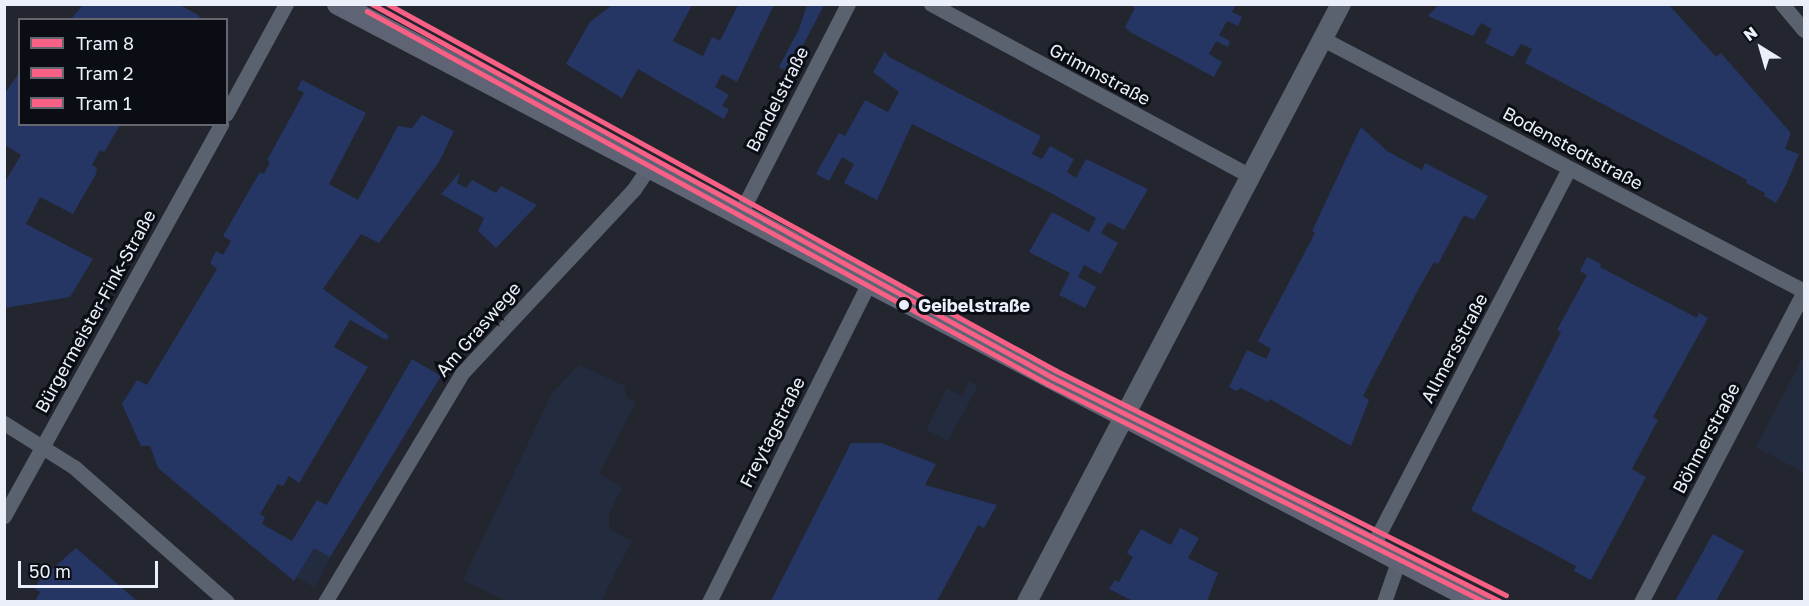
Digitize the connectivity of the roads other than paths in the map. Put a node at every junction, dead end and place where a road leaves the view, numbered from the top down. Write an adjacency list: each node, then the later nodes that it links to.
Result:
1 (286, 4): 9 (street)
2 (338, 4): 11 (main road)
3 (849, 4): 14 (street, Bandelstraße)
4 (931, 4): 13 (street, Grimmstraße)
5 (1341, 4): 8 (street)
6 (1782, 4): 7 (street)
7 (1804, 30)
8 (1323, 39): 12 (street, Bodenstedtstraße); 13 (street)
9 (228, 110)
10 (220, 126): 19 (street, Bürgermeister-Fink-Straße)
11 (650, 165): 14 (main road); 24 (street, Am Graswege)
12 (1569, 169): 16 (street, Bodenstedtstraße); 21 (street, Allmersstraße)
13 (1251, 176): 17 (street)
14 (741, 212): 15 (main road)
15 (870, 280): 17 (main road); 25 (street, Freytagstraße)
16 (1804, 292): 29 (street, Böhmerstraße)
17 (1125, 415): 21 (main road); 26 (street)
18 (4, 423): 19 (street)
19 (43, 446): 20 (street, Bürgermeister-Fink-Straße); 23 (street)
20 (4, 516)
21 (1373, 545): 22 (main road)
22 (1399, 559): 27 (street); 28 (main road)
23 (227, 602)
24 (325, 602)
25 (709, 602)
26 (1027, 602)
27 (1384, 602)
28 (1479, 602)
29 (1641, 602)

